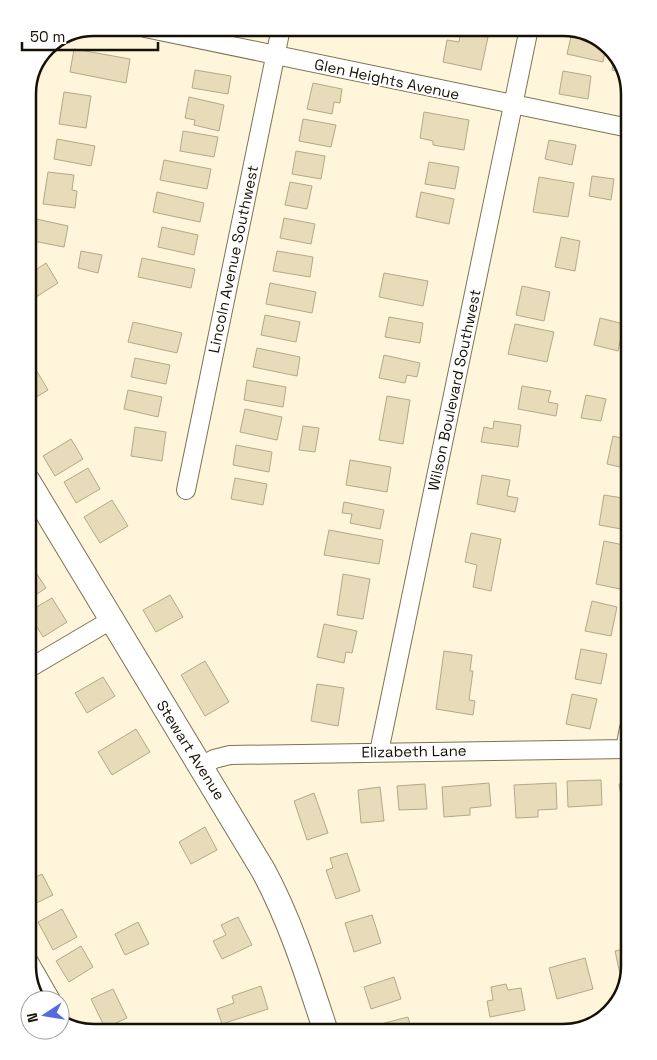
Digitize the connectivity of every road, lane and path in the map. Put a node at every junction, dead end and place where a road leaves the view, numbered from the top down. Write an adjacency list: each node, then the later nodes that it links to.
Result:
1 (184, 36): 4 (street, Glen Heights Avenue)
2 (279, 36): 4 (street, Lincoln Avenue Southwest)
3 (527, 36): 5 (street, Wilson Boulevard Southwest)
4 (275, 55): 5 (street, Glen Heights Avenue); 7 (street, Lincoln Avenue Southwest)
5 (512, 105): 6 (street, Glen Heights Avenue); 12 (street, Wilson Boulevard Southwest)
6 (621, 126)
7 (186, 490)
8 (36, 495): 9 (street, Stewart Avenue)
9 (111, 620): 10 (street); 13 (street, Stewart Avenue)
10 (36, 664)
11 (621, 749): 12 (street, Elizabeth Lane)
12 (379, 752): 13 (street, Elizabeth Lane)
13 (201, 767): 16 (street, Stewart Avenue)
14 (38, 977): 15 (street)
15 (45, 990)
16 (323, 1024)

